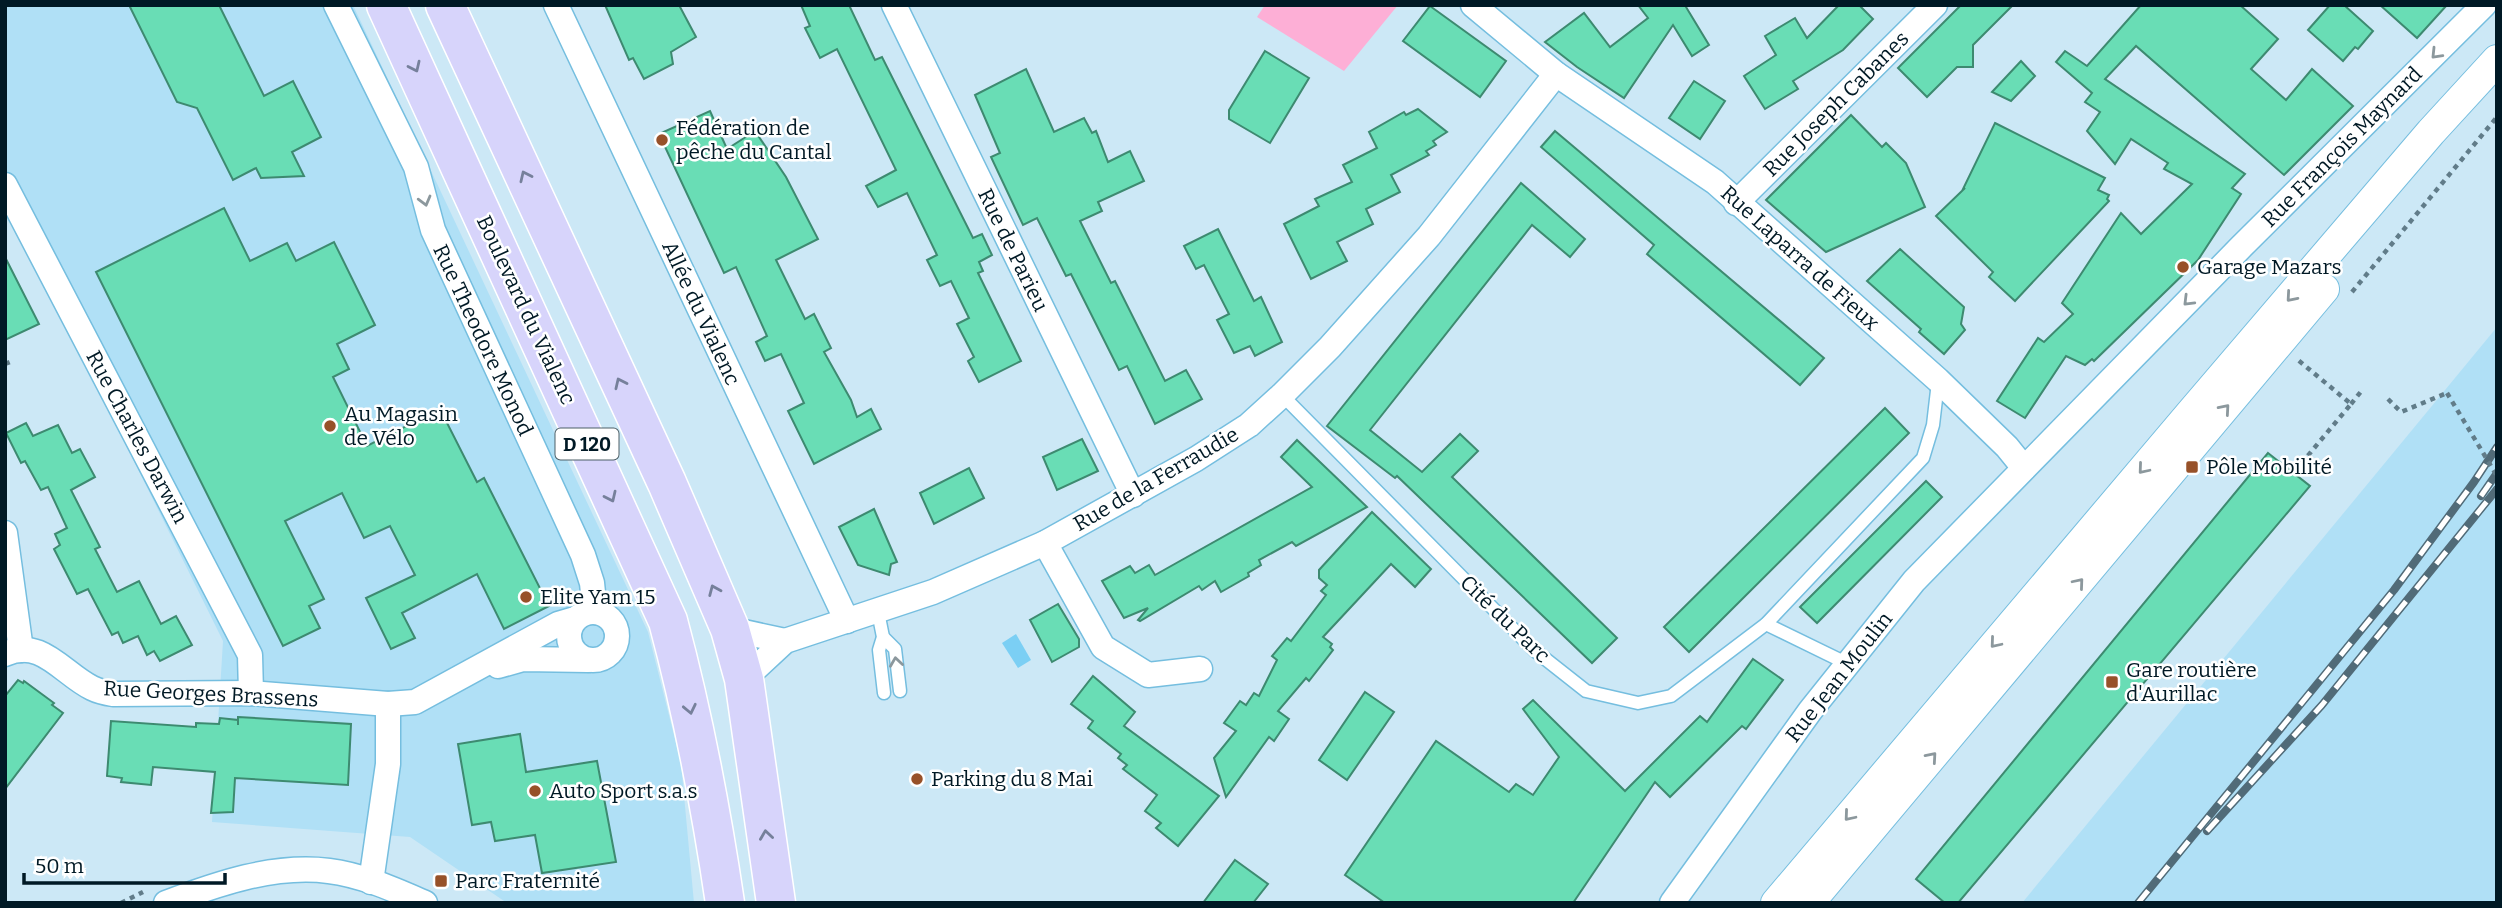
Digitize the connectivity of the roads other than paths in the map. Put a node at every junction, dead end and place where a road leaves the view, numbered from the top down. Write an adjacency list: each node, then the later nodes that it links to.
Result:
1 (336, 5): 10 (street, Rue Theodore Monod)
2 (386, 5): 13 (main road, Boulevard du Vialenc / D 120, one-way to 13)
3 (445, 5): 26 (main road, D 120, one-way to 3)
4 (555, 5): 24 (street, Allée du Vialenc)
5 (894, 5): 19 (street, Rue de Parieu)
6 (1473, 5): 11 (street, Rue Laparra de Fieux)
7 (1935, 5): 15 (street, Rue Joseph Cabanes)
8 (2484, 5): 18 (street, Rue François Maynard, one-way to 18)
9 (2497, 61): 45 (street, one-way to 45)
10 (368, 70): 13 (street, Rue Theodore Monod); 23 (street, Rue Theodore Monod, one-way to 23)
11 (1556, 74): 15 (street, Rue Laparra de Fieux); 17 (street, Rue de la Ferraudie)
12 (2497, 75): 46 (street, one-way to 12)
13 (443, 156): 42 (main road, Boulevard du Vialenc / D 120, one-way to 42)
14 (5, 185): 36 (street, Rue Charles Darwin)
15 (1736, 203): 16 (street, Rue Laparra de Fieux)
16 (1938, 380): 18 (street, Rue Laparra de Fieux); 25 (lane, Cité du Parc)
17 (1282, 395): 19 (street, Rue de la Ferraudie); 25 (lane, Cité du Parc)
18 (2024, 468): 31 (street, Rue Jean Moulin)
19 (1133, 495): 21 (street, Rue de la Ferraudie)
20 (5, 533): 29 (street)
21 (1045, 543): 22 (street, Rue de la Ferraudie); 32 (street)
22 (878, 612): 24 (street, Rue de la Ferraudie); 27 (lane)
23 (585, 615): 30 (street); 30 (street); 34 (street, Rue Georges Brassens)
24 (847, 621): 28 (street, Rue de la Ferraudie)
25 (1766, 624): 31 (lane)
26 (730, 629): 28 (street); 33 (main road, D 120)
27 (883, 637): 35 (lane, one-way to 27); 37 (lane)
28 (785, 641): 33 (street, Rue de la Ferraudie)
29 (13, 652): 36 (street, Rue Georges Brassens)
30 (588, 660): 34 (street, Rue Georges Brassens)
31 (1848, 664): 44 (street, Rue Jean Moulin)
32 (1200, 669)
33 (744, 679): 43 (main road, D 120, one-way to 33)
34 (452, 683): 38 (street, Rue Georges Brassens)
35 (900, 691)
36 (251, 693): 38 (street, Rue Georges Brassens)
37 (884, 693)
38 (388, 704): 39 (street)
39 (371, 882): 40 (street); 41 (street)
40 (166, 903)
41 (425, 903)
42 (725, 903)
43 (776, 903)
44 (1672, 903)
45 (1776, 903)
46 (1809, 903)

